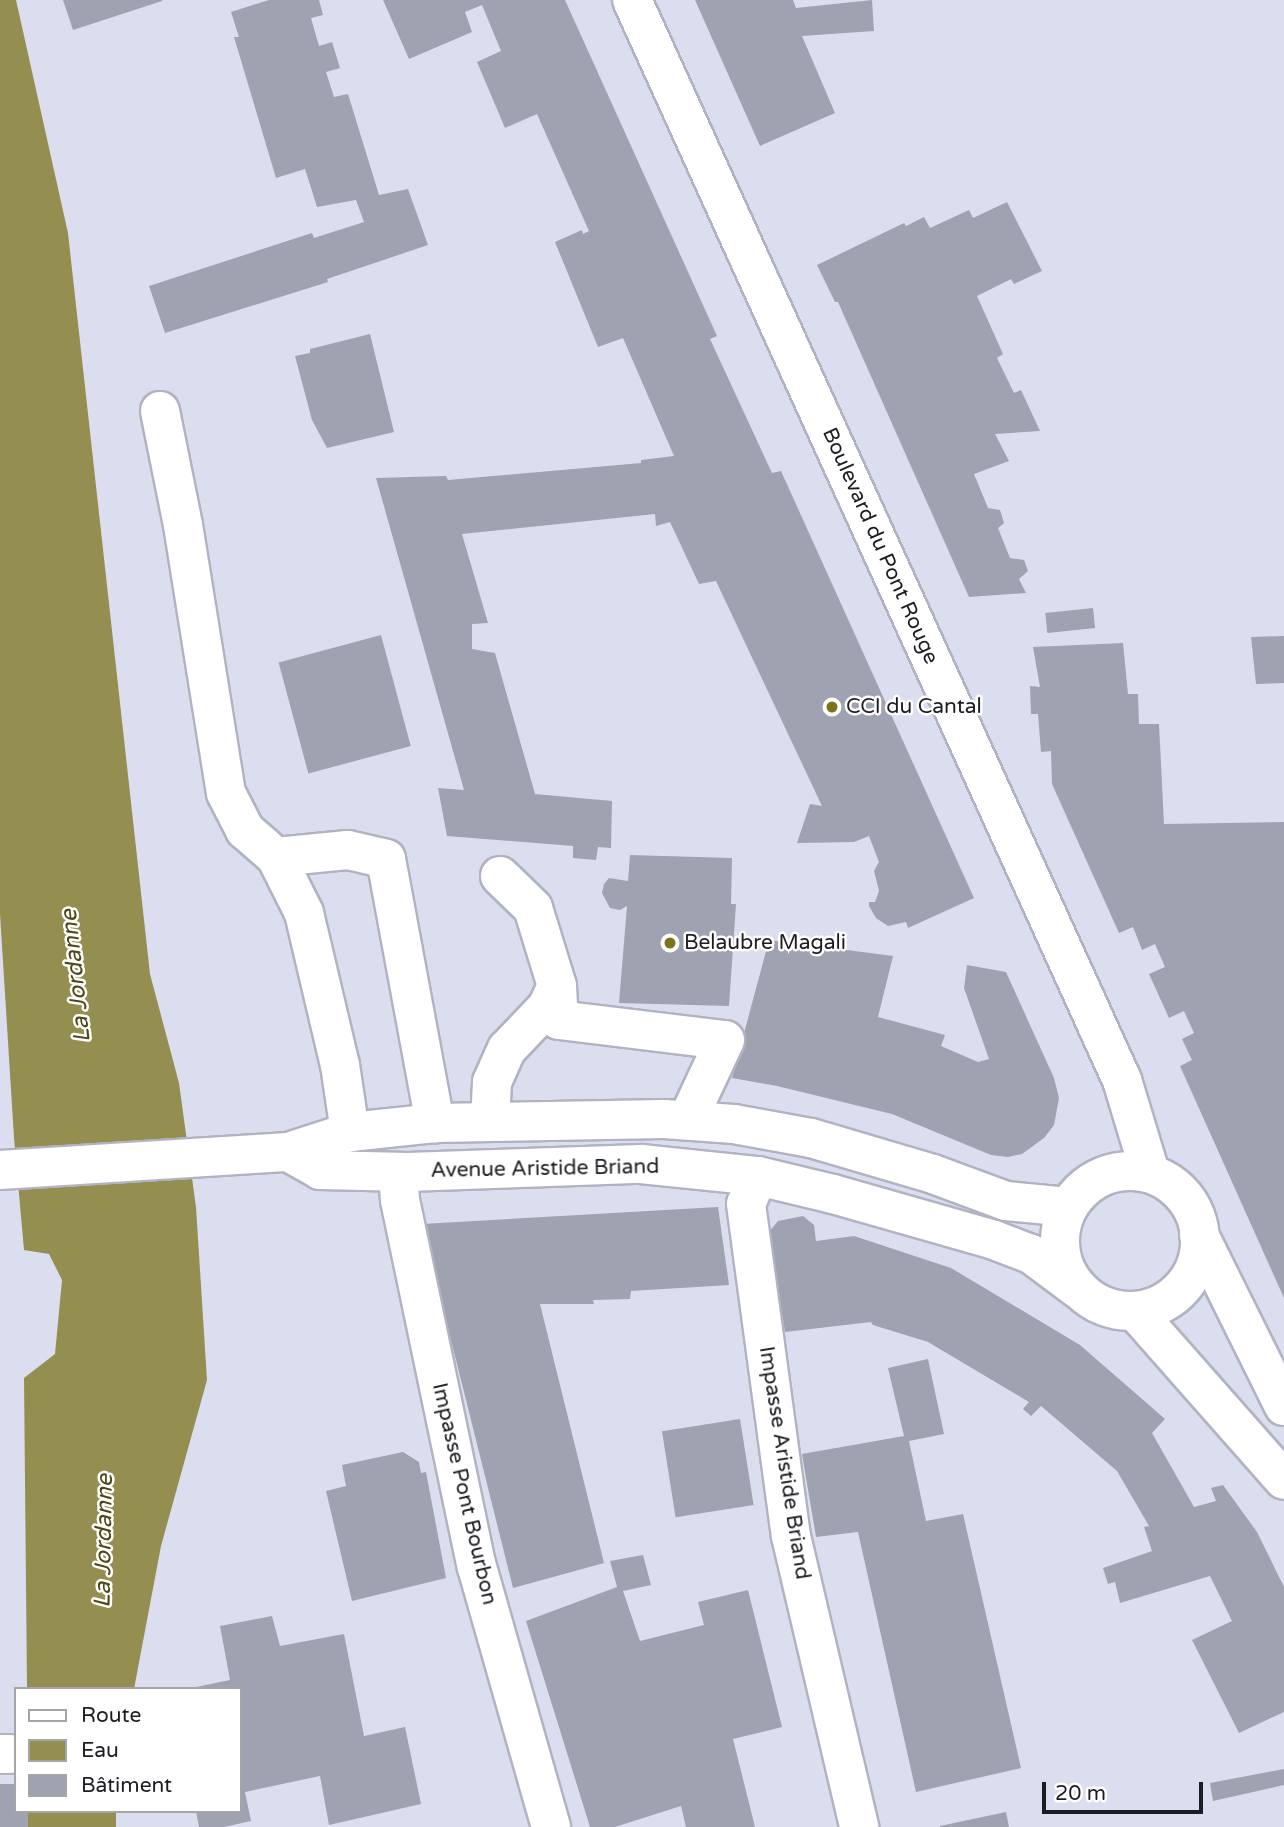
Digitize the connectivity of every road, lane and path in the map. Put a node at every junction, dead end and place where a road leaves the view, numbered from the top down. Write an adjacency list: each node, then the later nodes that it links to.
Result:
1 (632, 0): 15 (main road, Boulevard du Pont Rouge)
2 (160, 411): 3 (main road)
3 (276, 857): 8 (main road); 9 (main road)
4 (500, 876): 5 (main road)
5 (557, 986): 6 (main road); 7 (main road)
6 (687, 1121): 7 (main road); 11 (main road); 17 (main road)
7 (490, 1122): 8 (main road); 14 (main road)
8 (435, 1123): 9 (main road); 13 (main road)
9 (350, 1132): 10 (main road)
10 (288, 1152): 12 (main road); 13 (main road, Avenue Aristide Briand)
11 (599, 1164): 14 (main road, Avenue Aristide Briand); 16 (main road, Avenue Aristide Briand)
12 (0, 1170)
13 (339, 1171): 14 (main road, Avenue Aristide Briand)
14 (398, 1172): 24 (main road, Impasse Pont Bourbon)
15 (1150, 1173): 18 (main road); 19 (main road)
16 (758, 1176): 17 (main road); 20 (main road, Avenue Aristide Briand); 25 (main road, Impasse Aristide Briand)
17 (990, 1195): 18 (main road)
18 (1068, 1207): 20 (main road)
19 (1199, 1235): 21 (main road); 22 (main road)
20 (1077, 1289): 21 (main road)
21 (1135, 1311): 23 (main road)
22 (1284, 1406)
23 (1284, 1480)
24 (549, 1819)
25 (859, 1827)

